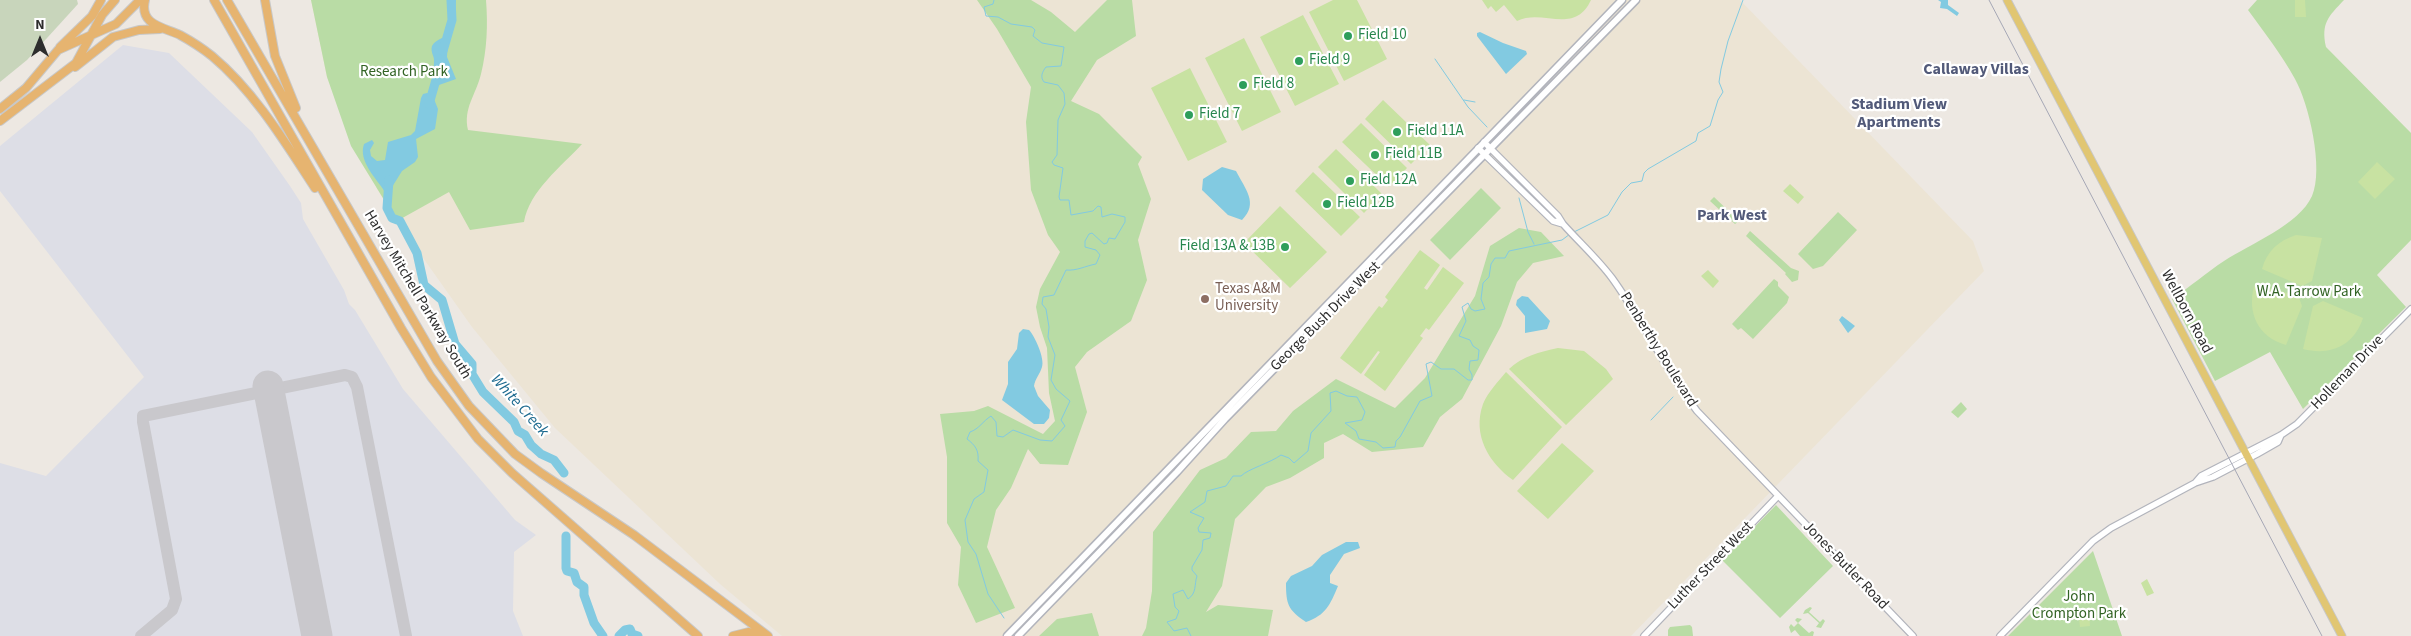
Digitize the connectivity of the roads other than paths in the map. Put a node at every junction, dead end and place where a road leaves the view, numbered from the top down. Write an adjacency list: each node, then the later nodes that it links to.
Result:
1 (101, 0): 15 (highway)
2 (115, 0): 14 (highway)
3 (140, 0): 14 (highway)
4 (145, 0): 13 (highway)
5 (214, 0): 24 (highway, Harvey Mitchell Parkway South)
6 (227, 0): 23 (highway, Harvey Mitchell Parkway South)
7 (265, 0): 23 (highway)
8 (1622, 0): 19 (main road, George Bush Drive West)
9 (1630, 0): 12 (main road)
10 (1636, 0): 12 (main road, George Bush Drive West)
11 (2007, 0): 27 (main road, Wellborn Road)
12 (1622, 14): 21 (main road, George Bush Drive West)
13 (162, 29): 16 (highway); 24 (highway)
14 (93, 34): 15 (highway); 16 (highway)
15 (58, 50): 17 (highway)
16 (66, 73): 18 (highway)
17 (2, 107)
18 (0, 121)
19 (1484, 142): 20 (main road, George Bush Drive West); 21 (street, Penberthy Boulevard)
20 (1478, 148): 22 (street, Penberthy Boulevard); 33 (main road, George Bush Drive West)
21 (1490, 149): 22 (main road, George Bush Drive West); 25 (street, Penberthy Boulevard)
22 (1485, 155): 25 (street, Penberthy Boulevard); 34 (main road, George Bush Drive West)
23 (327, 171): 32 (highway, Harvey Mitchell Parkway South)
24 (341, 224): 29 (highway, Harvey Mitchell Parkway South)
25 (1563, 224): 28 (street, Penberthy Boulevard)
26 (2411, 309): 27 (street, Holleman Drive)
27 (2246, 456): 37 (street, Holleman Drive); 38 (main road, Wellborn Road)
28 (1778, 496): 35 (street, Luther Street West); 36 (street, Jones-Butler Road)
29 (698, 636)
30 (733, 636): 31 (highway)
31 (761, 636)
32 (768, 636)
33 (1007, 636)
34 (1018, 636)
35 (1644, 636)
36 (1913, 636)
37 (2000, 636)
38 (2342, 636)

